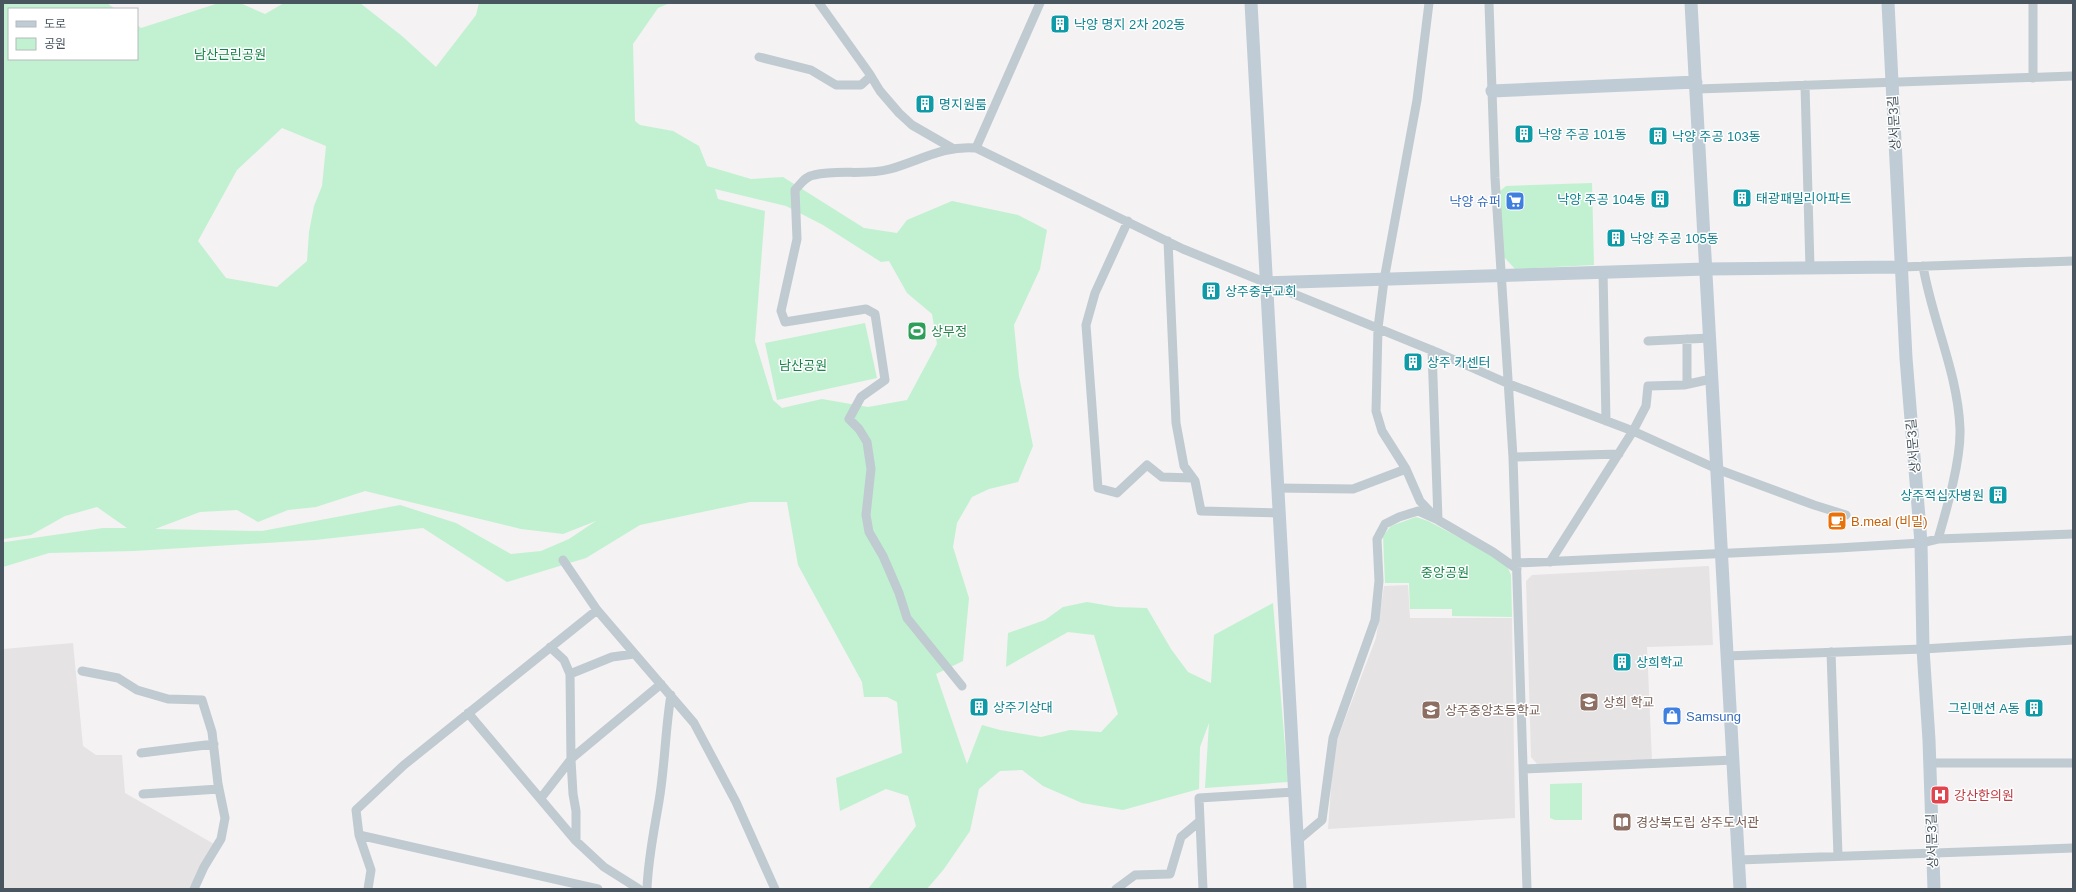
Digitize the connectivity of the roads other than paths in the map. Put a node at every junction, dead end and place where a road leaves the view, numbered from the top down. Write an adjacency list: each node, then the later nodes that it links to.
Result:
1 (819, 3): 10 (street)
2 (1040, 3): 18 (street)
3 (1251, 3): 29 (street)
4 (1428, 3): 28 (street)
5 (1489, 3): 16 (street)
6 (1691, 3): 15 (street)
7 (1888, 3): 13 (street, 상서문3길)
8 (2033, 3): 12 (street)
9 (759, 57): 10 (street)
10 (871, 76): 17 (street)
11 (2073, 76): 12 (street)
12 (2034, 78): 13 (street)
13 (1892, 81): 14 (street); 23 (street, 상서문3길)
14 (1805, 85): 15 (street); 24 (street)
15 (1696, 86): 16 (street); 25 (street)
16 (1492, 91): 27 (street)
17 (952, 148): 18 (street); 66 (street)
18 (976, 148): 19 (street)
19 (1128, 222): 20 (street); 44 (street)
20 (1168, 241): 29 (street); 44 (street)
21 (2073, 261): 22 (street)
22 (1923, 266): 23 (street); 50 (street)
23 (1901, 267): 24 (street); 51 (street, 상서문3길)
24 (1810, 268): 25 (street)
25 (1706, 269): 26 (street); 31 (street)
26 (1603, 272): 27 (street); 38 (street)
27 (1501, 276): 28 (street); 36 (street)
28 (1384, 280): 29 (street); 30 (street)
29 (1265, 283): 30 (street); 45 (street)
30 (1378, 328): 34 (street); 42 (street)
31 (1710, 338): 32 (street); 35 (street)
32 (1687, 339): 33 (street); 37 (street)
33 (1648, 341)
34 (1432, 350): 36 (street); 48 (street)
35 (1711, 379): 37 (street); 43 (street)
36 (1509, 384): 38 (street); 41 (street)
37 (1688, 384): 39 (street)
38 (1606, 421): 39 (street)
39 (1633, 431): 40 (street); 43 (street)
40 (1619, 454): 41 (street); 54 (street)
41 (1513, 457): 55 (street)
42 (1406, 469): 45 (street); 48 (street)
43 (1717, 469): 47 (street); 52 (street)
44 (1192, 478): 46 (street)
45 (1277, 488): 46 (street)
46 (1279, 513): 77 (street)
47 (1846, 515)
48 (1438, 520): 55 (street); 83 (street)
49 (2073, 534): 50 (street)
50 (1938, 538): 51 (street)
51 (1921, 543): 52 (street); 59 (street, 상서문3길)
52 (1721, 554): 54 (street); 62 (street)
53 (563, 560): 56 (street)
54 (1550, 562): 55 (street)
55 (1517, 566): 75 (street)
56 (597, 610): 58 (street); 61 (street)
57 (2073, 640): 59 (street)
58 (550, 647): 64 (street); 68 (street)
59 (1923, 649): 60 (street); 73 (street, 상서문3길)
60 (1831, 652): 62 (street); 86 (street)
61 (634, 654): 64 (street); 65 (street)
62 (1726, 656): 72 (street)
63 (82, 671): 69 (street)
64 (570, 674): 71 (street)
65 (661, 684): 67 (street); 71 (street)
66 (962, 686)
67 (671, 695): 92 (street); 93 (street)
68 (468, 713): 79 (street); 81 (street)
69 (214, 744): 70 (street); 76 (street)
70 (141, 753)
71 (571, 760): 79 (street); 82 (street)
72 (1734, 760): 75 (street); 87 (street)
73 (1930, 762): 74 (street); 85 (street, 상서문3길)
74 (2073, 763)
75 (1524, 769): 97 (street)
76 (219, 789): 78 (street); 88 (street)
77 (1295, 792): 80 (street); 83 (street)
78 (143, 794)
79 (540, 798): 82 (street)
80 (1200, 821): 94 (street); 95 (street)
81 (359, 835): 89 (street); 90 (street)
82 (576, 841): 91 (street)
83 (1297, 841): 96 (street)
84 (2073, 848): 85 (street)
85 (1933, 853): 86 (street); 99 (street, 상서문3길)
86 (1838, 856): 87 (street)
87 (1739, 860): 98 (street)
88 (194, 889)
89 (368, 889)
90 (598, 889)
91 (639, 889)
92 (648, 889)
93 (775, 889)
94 (1116, 889)
95 (1203, 889)
96 (1300, 889)
97 (1527, 889)
98 (1740, 889)
99 (1934, 889)

